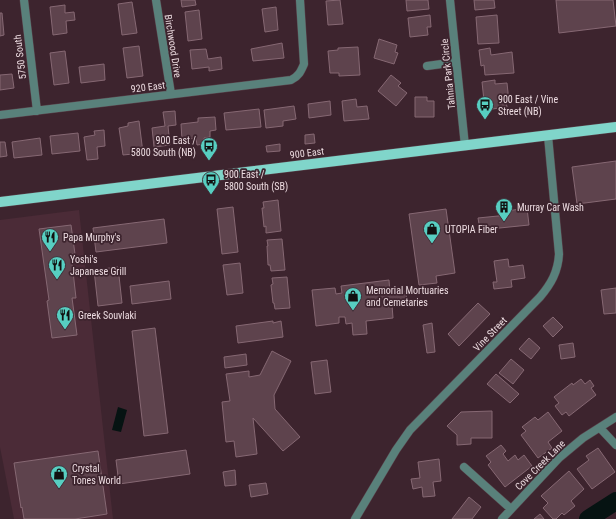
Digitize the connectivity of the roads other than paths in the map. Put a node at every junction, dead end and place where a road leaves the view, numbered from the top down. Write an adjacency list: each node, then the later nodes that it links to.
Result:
1 (24, 0): 8 (street, 5750 South)
2 (156, 0): 7 (street, Birchwood Drive)
3 (300, 0): 7 (street, 920 East)
4 (450, 0): 5 (street, Tahnia Park Circle)
5 (456, 62): 6 (street); 12 (street, Tahnia Park Circle)
6 (427, 66)
7 (171, 94): 8 (street, 920 East)
8 (37, 111): 9 (street, 920 East)
9 (0, 115)
10 (616, 127): 11 (main road, 900 East)
11 (548, 136): 12 (main road, 900 East); 19 (street, Vine Street)
12 (465, 146): 13 (main road, 900 East)
13 (0, 202)
14 (616, 417): 15 (street, Cove Creek Lane)
15 (600, 428): 16 (street); 18 (street, Cove Creek Lane)
16 (616, 445)
17 (464, 467): 18 (street)
18 (511, 509): 20 (street, Cove Creek Lane)
19 (355, 519)
20 (502, 519)

